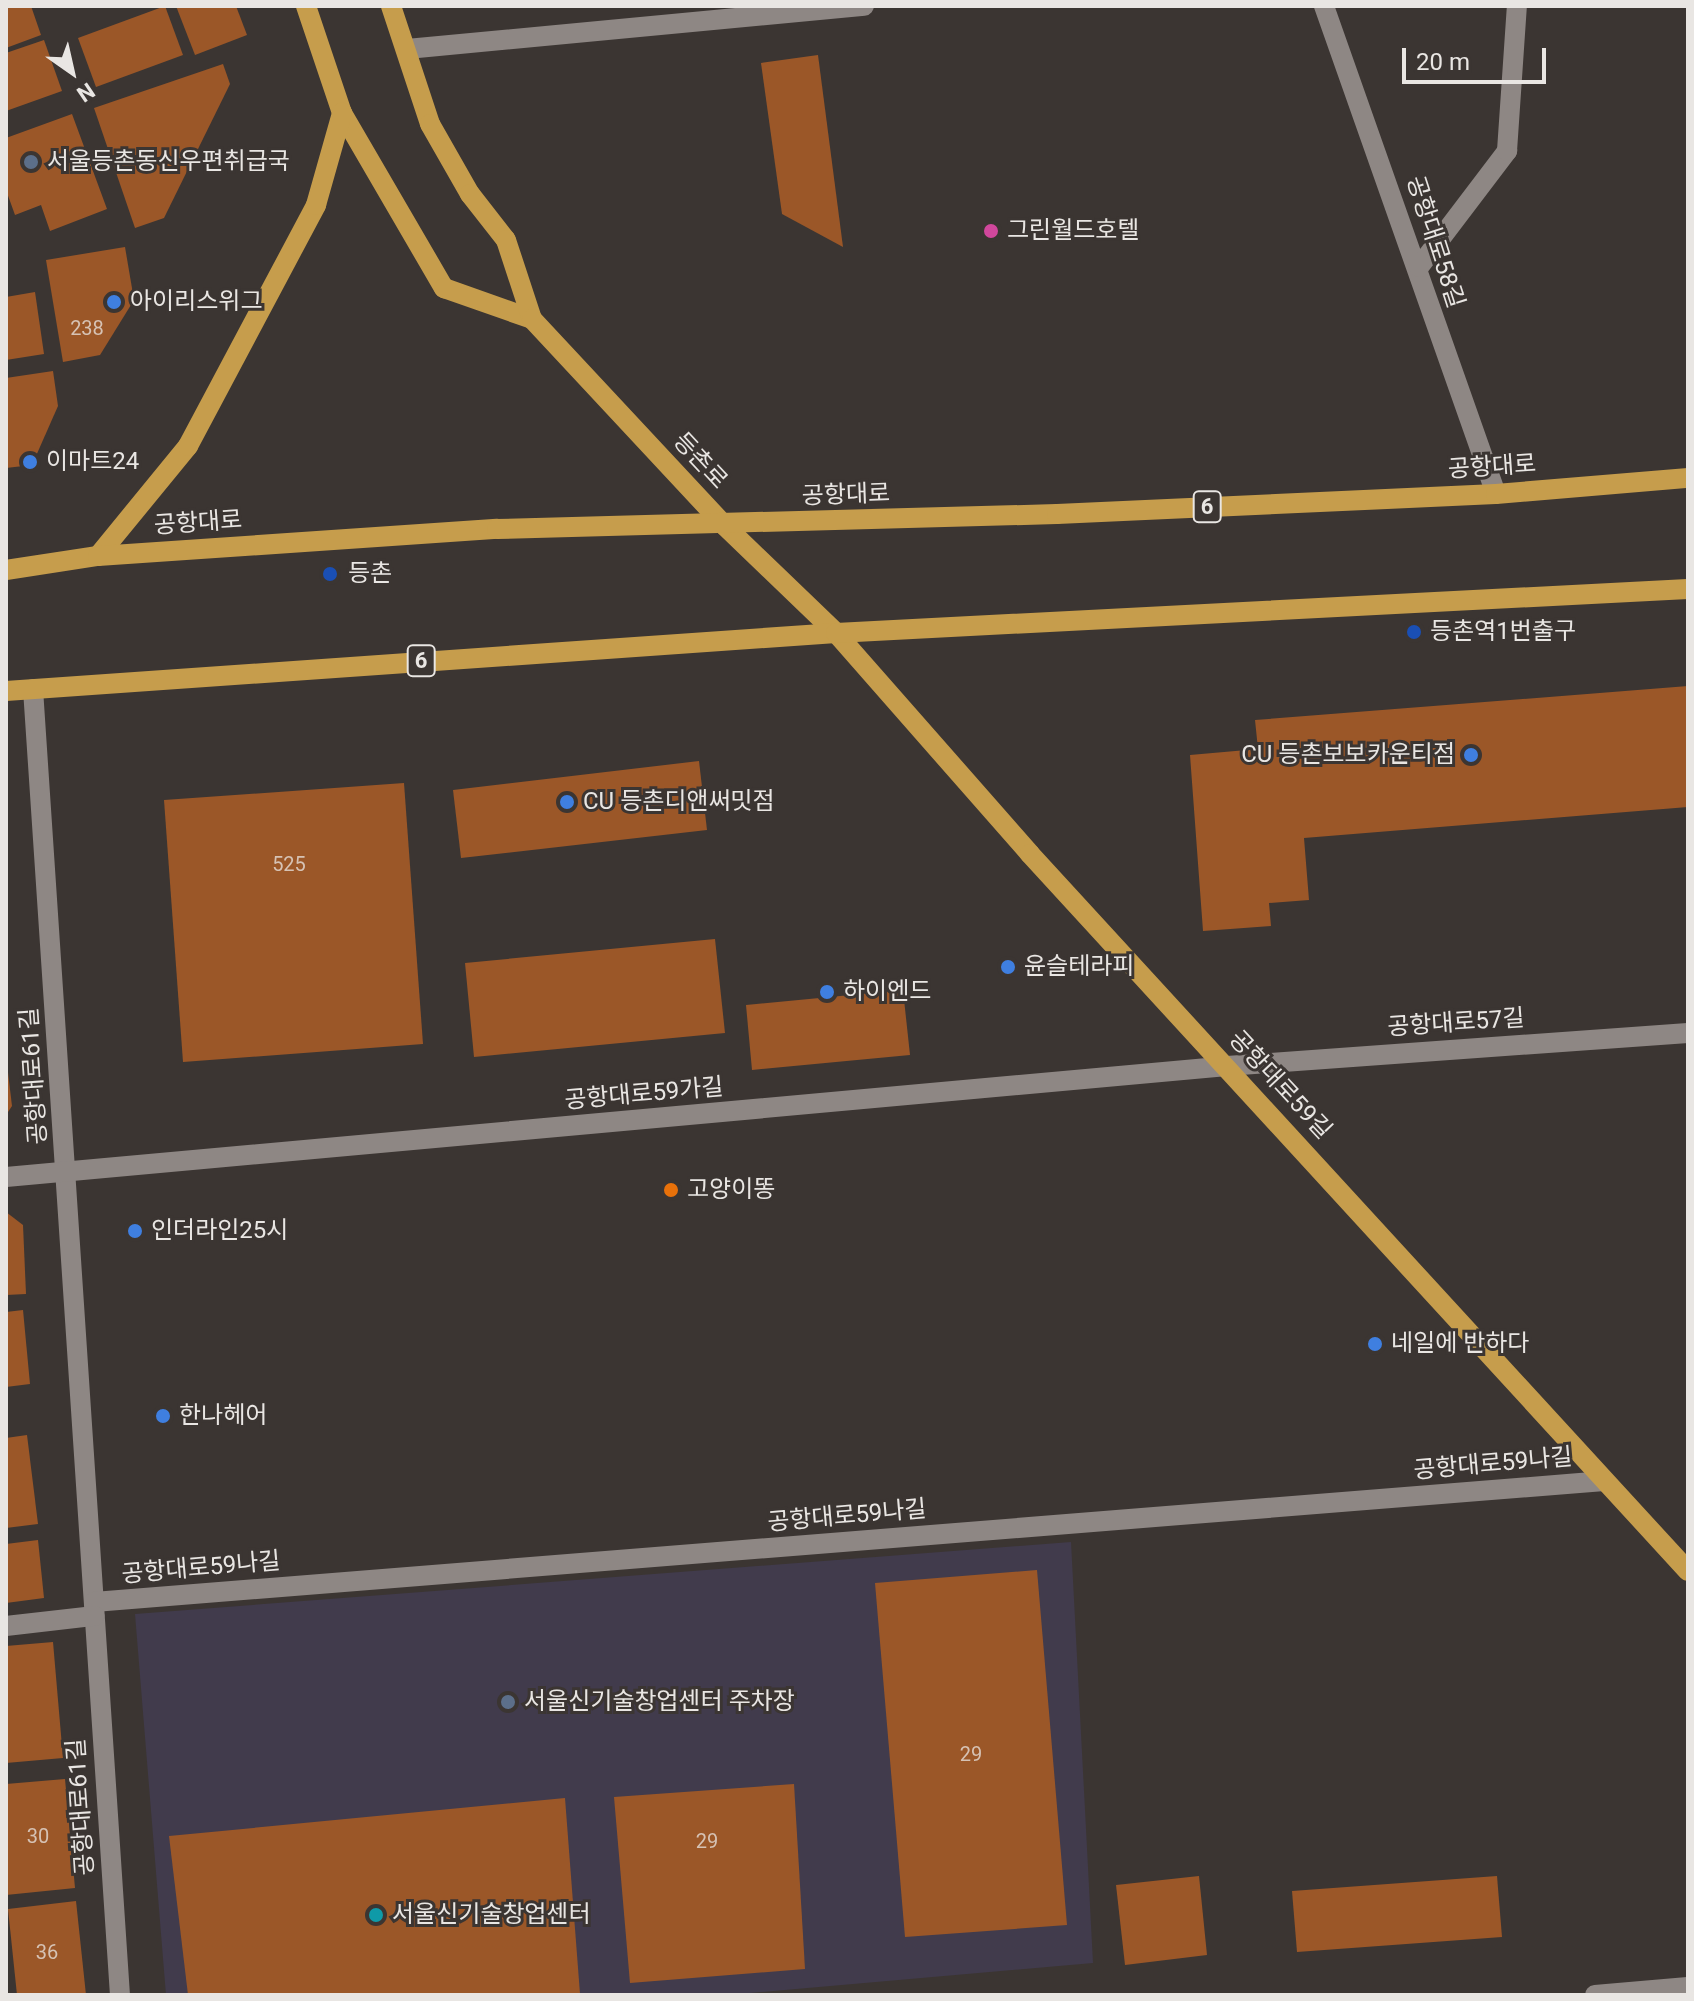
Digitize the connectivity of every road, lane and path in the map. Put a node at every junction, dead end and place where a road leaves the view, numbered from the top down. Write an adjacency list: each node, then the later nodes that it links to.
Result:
1 (306, 6): 8 (main road, 등촌로)
2 (391, 6): 7 (main road, 등촌로)
3 (864, 6): 6 (street)
4 (1324, 6): 9 (street, 공항대로58길)
5 (1517, 6): 9 (street)
6 (805, 9): 7 (street)
7 (407, 49): 10 (main road, 등촌로)
8 (342, 113): 10 (main road, 등촌로); 14 (main road)
9 (1419, 267): 12 (street, 공항대로58길)
10 (532, 319): 13 (main road, 등촌로)
11 (1688, 478): 12 (main road, 공항대로 / 6)
12 (1496, 494): 13 (main road, 공항대로 / 6)
13 (725, 526): 14 (main road, 공항대로 / 6); 17 (main road, 등촌로)
14 (98, 556): 15 (main road, 공항대로 / 6)
15 (6, 570)
16 (1688, 589): 17 (main road, 6)
17 (836, 633): 18 (main road, 6); 21 (main road, 공항대로59길)
18 (33, 689): 19 (main road, 6); 22 (street, 공항대로61길)
19 (6, 691)
20 (1688, 1033): 21 (street, 공항대로57길)
21 (1227, 1066): 22 (street, 공항대로59가길); 24 (main road, 공항대로59길)
22 (66, 1173): 23 (street, 공항대로61길); 26 (street, 공항대로61길)
23 (6, 1177)
24 (1604, 1481): 25 (main road, 공항대로59길); 26 (street, 공항대로59나길)
25 (1688, 1571)
26 (94, 1609): 27 (street); 29 (street, 공항대로61길)
27 (6, 1626)
28 (1688, 1987): 30 (street)
29 (120, 1995)
30 (1595, 1995)

